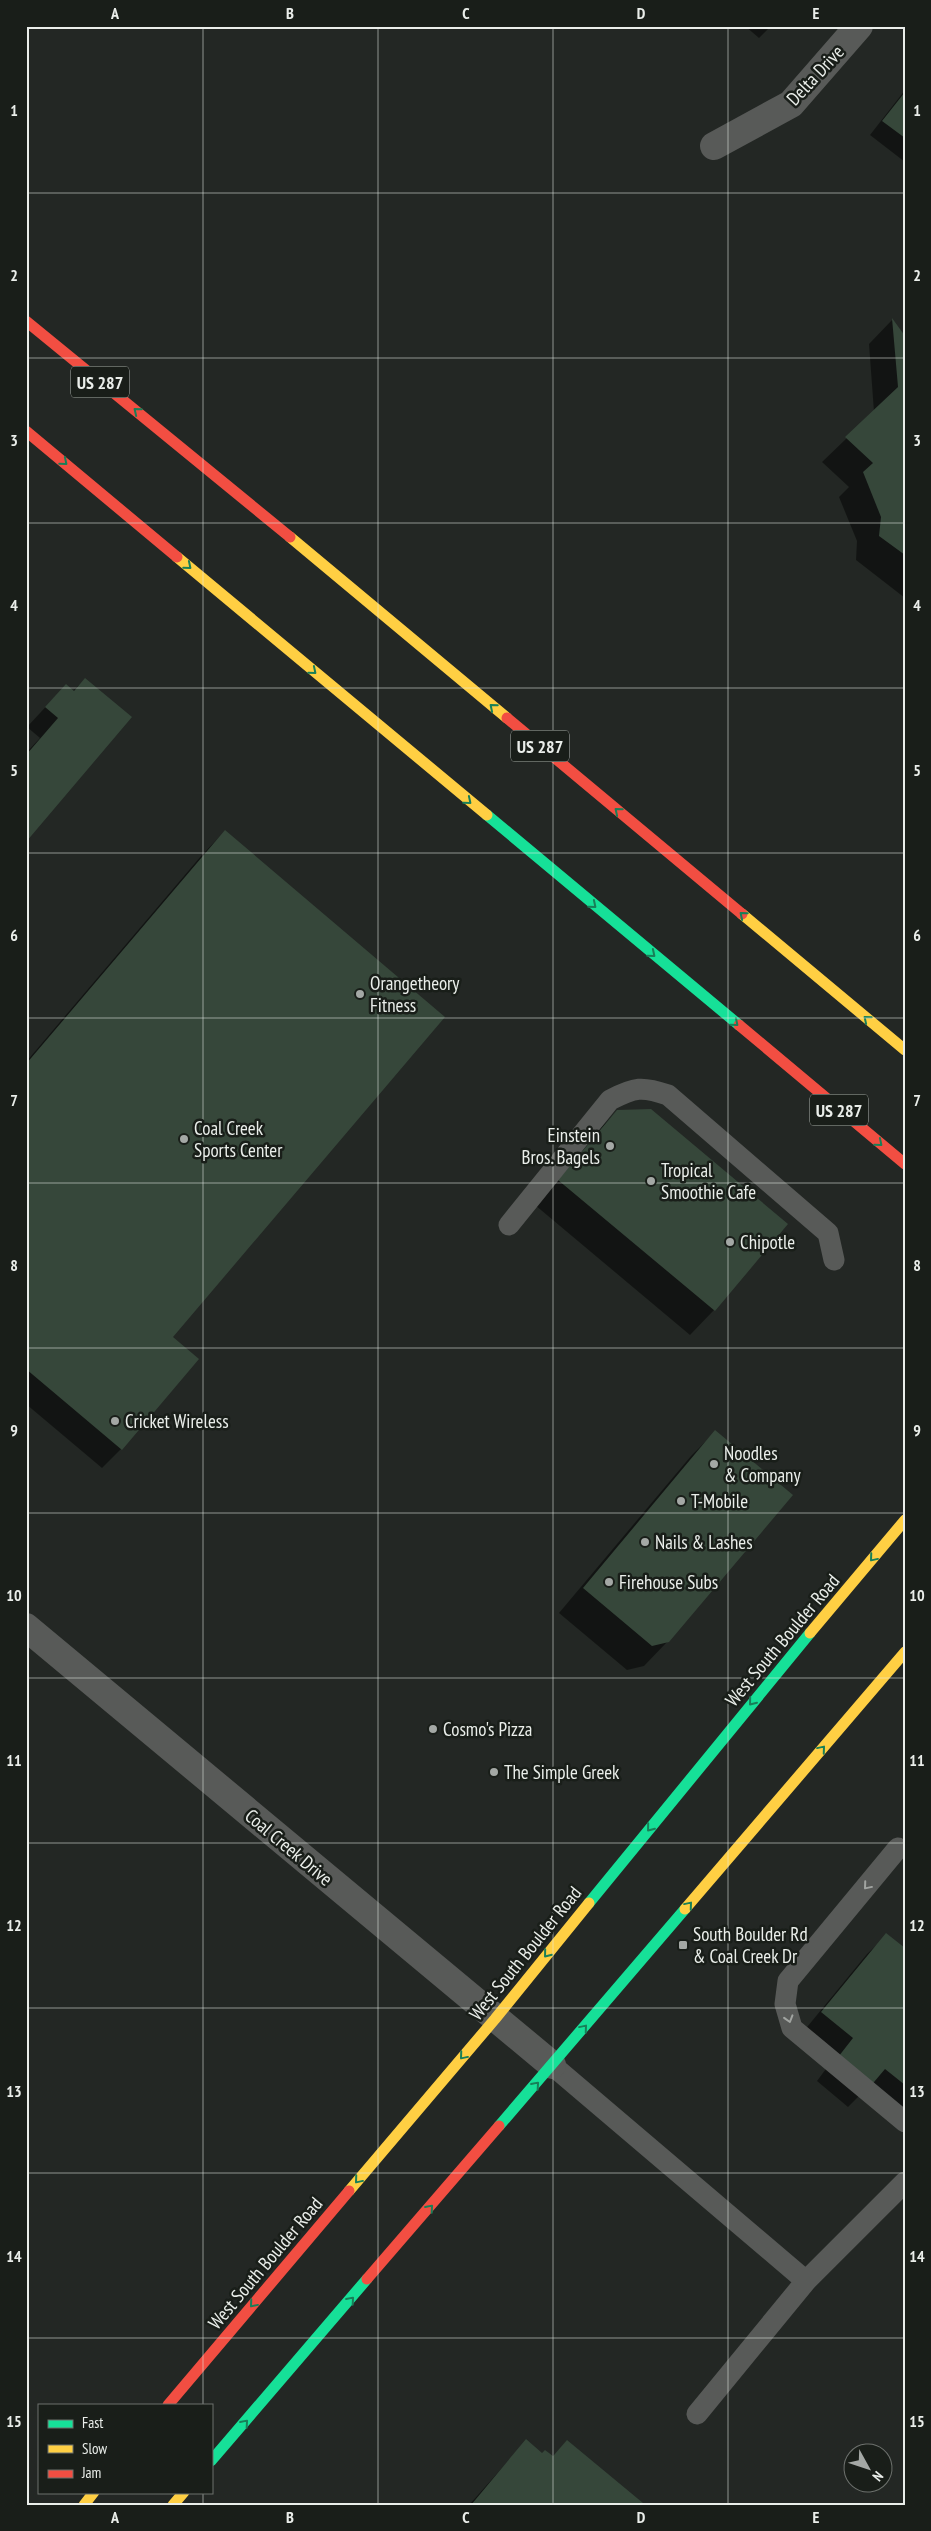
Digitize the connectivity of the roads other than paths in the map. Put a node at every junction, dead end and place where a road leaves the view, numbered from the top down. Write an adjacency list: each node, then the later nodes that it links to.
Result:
1 (860, 26): 2 (street, Delta Drive)
2 (714, 146)
3 (26, 321): 5 (main road, US 287, one-way to 3)
4 (26, 430): 6 (main road, US 287, one-way to 6)
5 (905, 1050)
6 (905, 1164)
7 (509, 1225): 8 (lane)
8 (834, 1260)
9 (905, 1520): 13 (main road, West South Boulder Road, one-way to 13)
10 (26, 1627): 13 (street, Coal Creek Drive)
11 (905, 1652): 14 (main road, one-way to 11)
12 (898, 1848): 15 (lane, one-way to 15)
13 (495, 2019): 14 (street, Coal Creek Drive); 18 (main road, West South Boulder Road, one-way to 18)
14 (552, 2065): 17 (lane); 20 (main road, one-way to 14)
15 (905, 2122)
16 (905, 2182): 17 (lane)
17 (806, 2282): 19 (lane)
18 (169, 2404)
19 (697, 2414)
20 (212, 2461)
21 (92, 2494): 23 (main road)
22 (182, 2494): 24 (main road)
23 (84, 2505)
24 (173, 2505)

